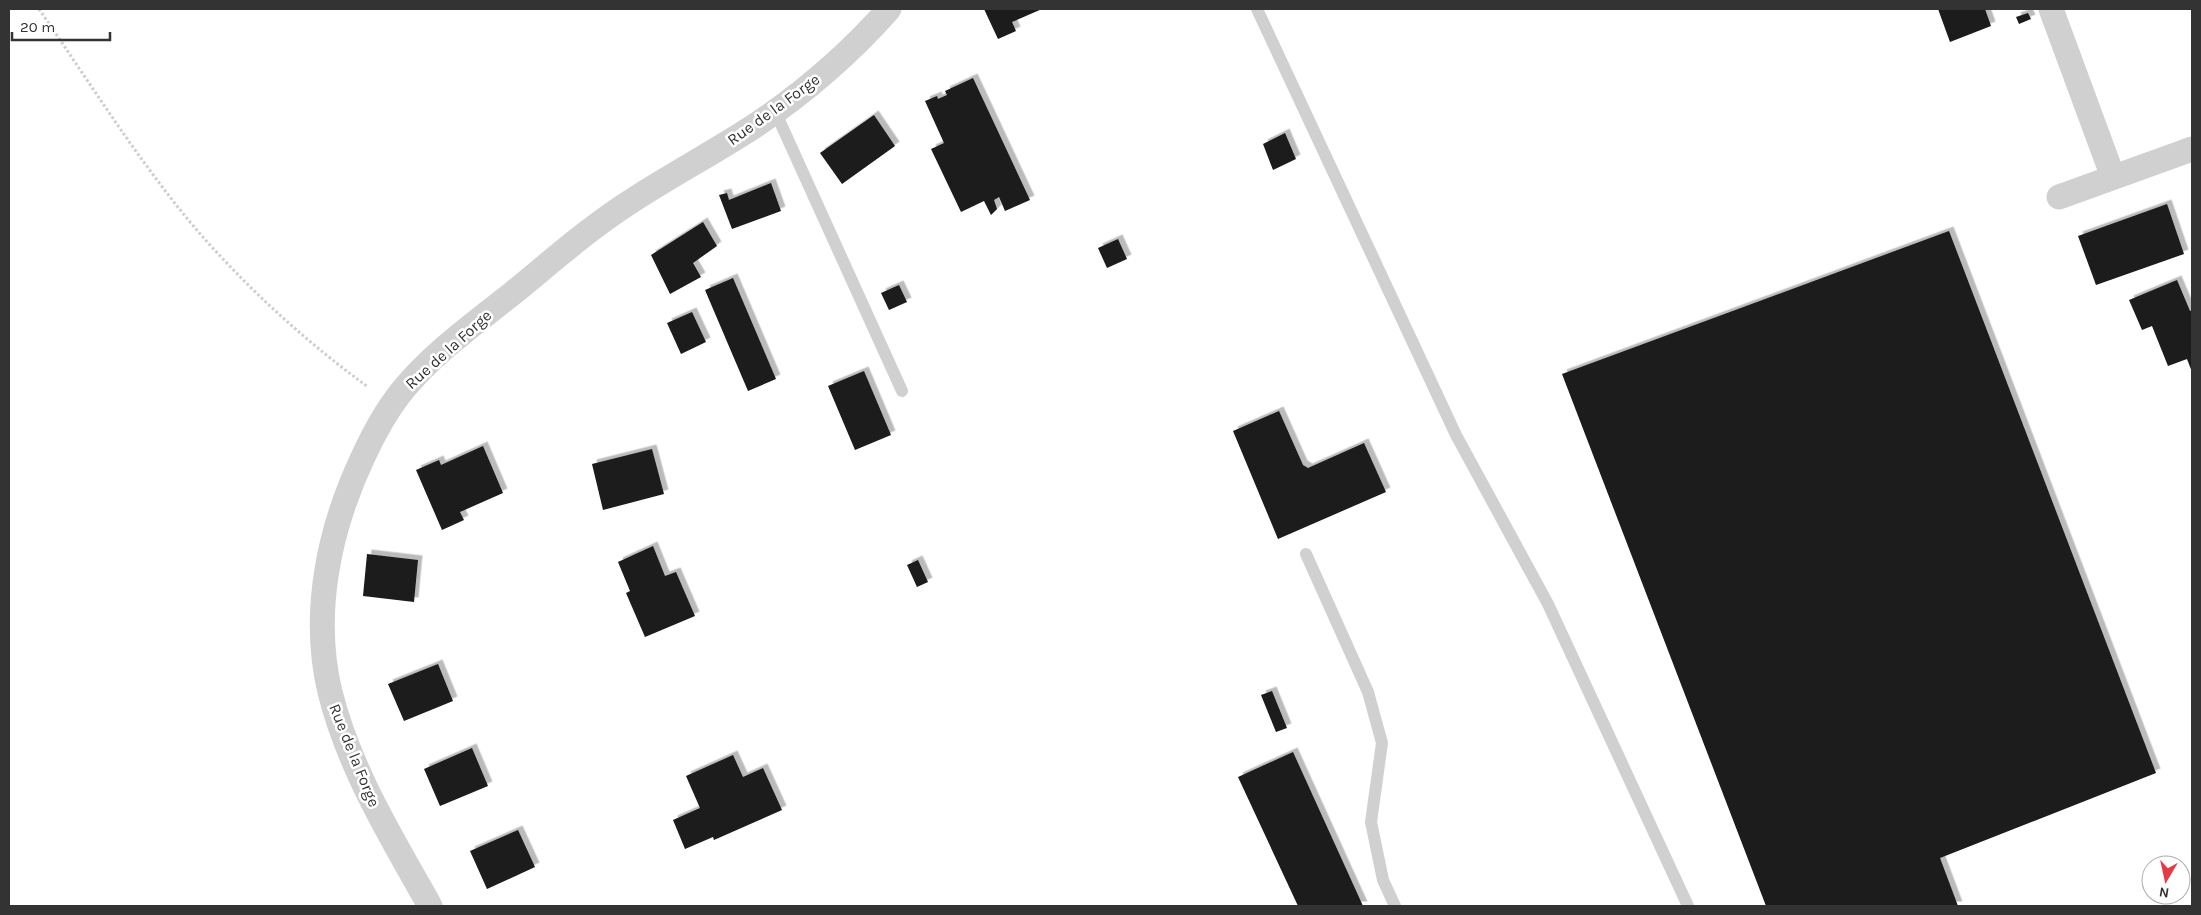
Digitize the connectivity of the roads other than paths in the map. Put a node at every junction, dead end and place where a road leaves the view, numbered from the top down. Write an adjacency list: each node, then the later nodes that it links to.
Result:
1 (889, 9): 4 (street, Rue de la Forge)
2 (1257, 9): 12 (lane)
3 (2051, 10): 6 (street)
4 (775, 111): 8 (lane); 10 (street, Rue de la Forge)
5 (2190, 156): 6 (street)
6 (2113, 177): 7 (street)
7 (2059, 197)
8 (902, 392)
9 (1306, 554): 11 (lane)
10 (430, 906)
11 (1396, 906)
12 (1688, 906)

